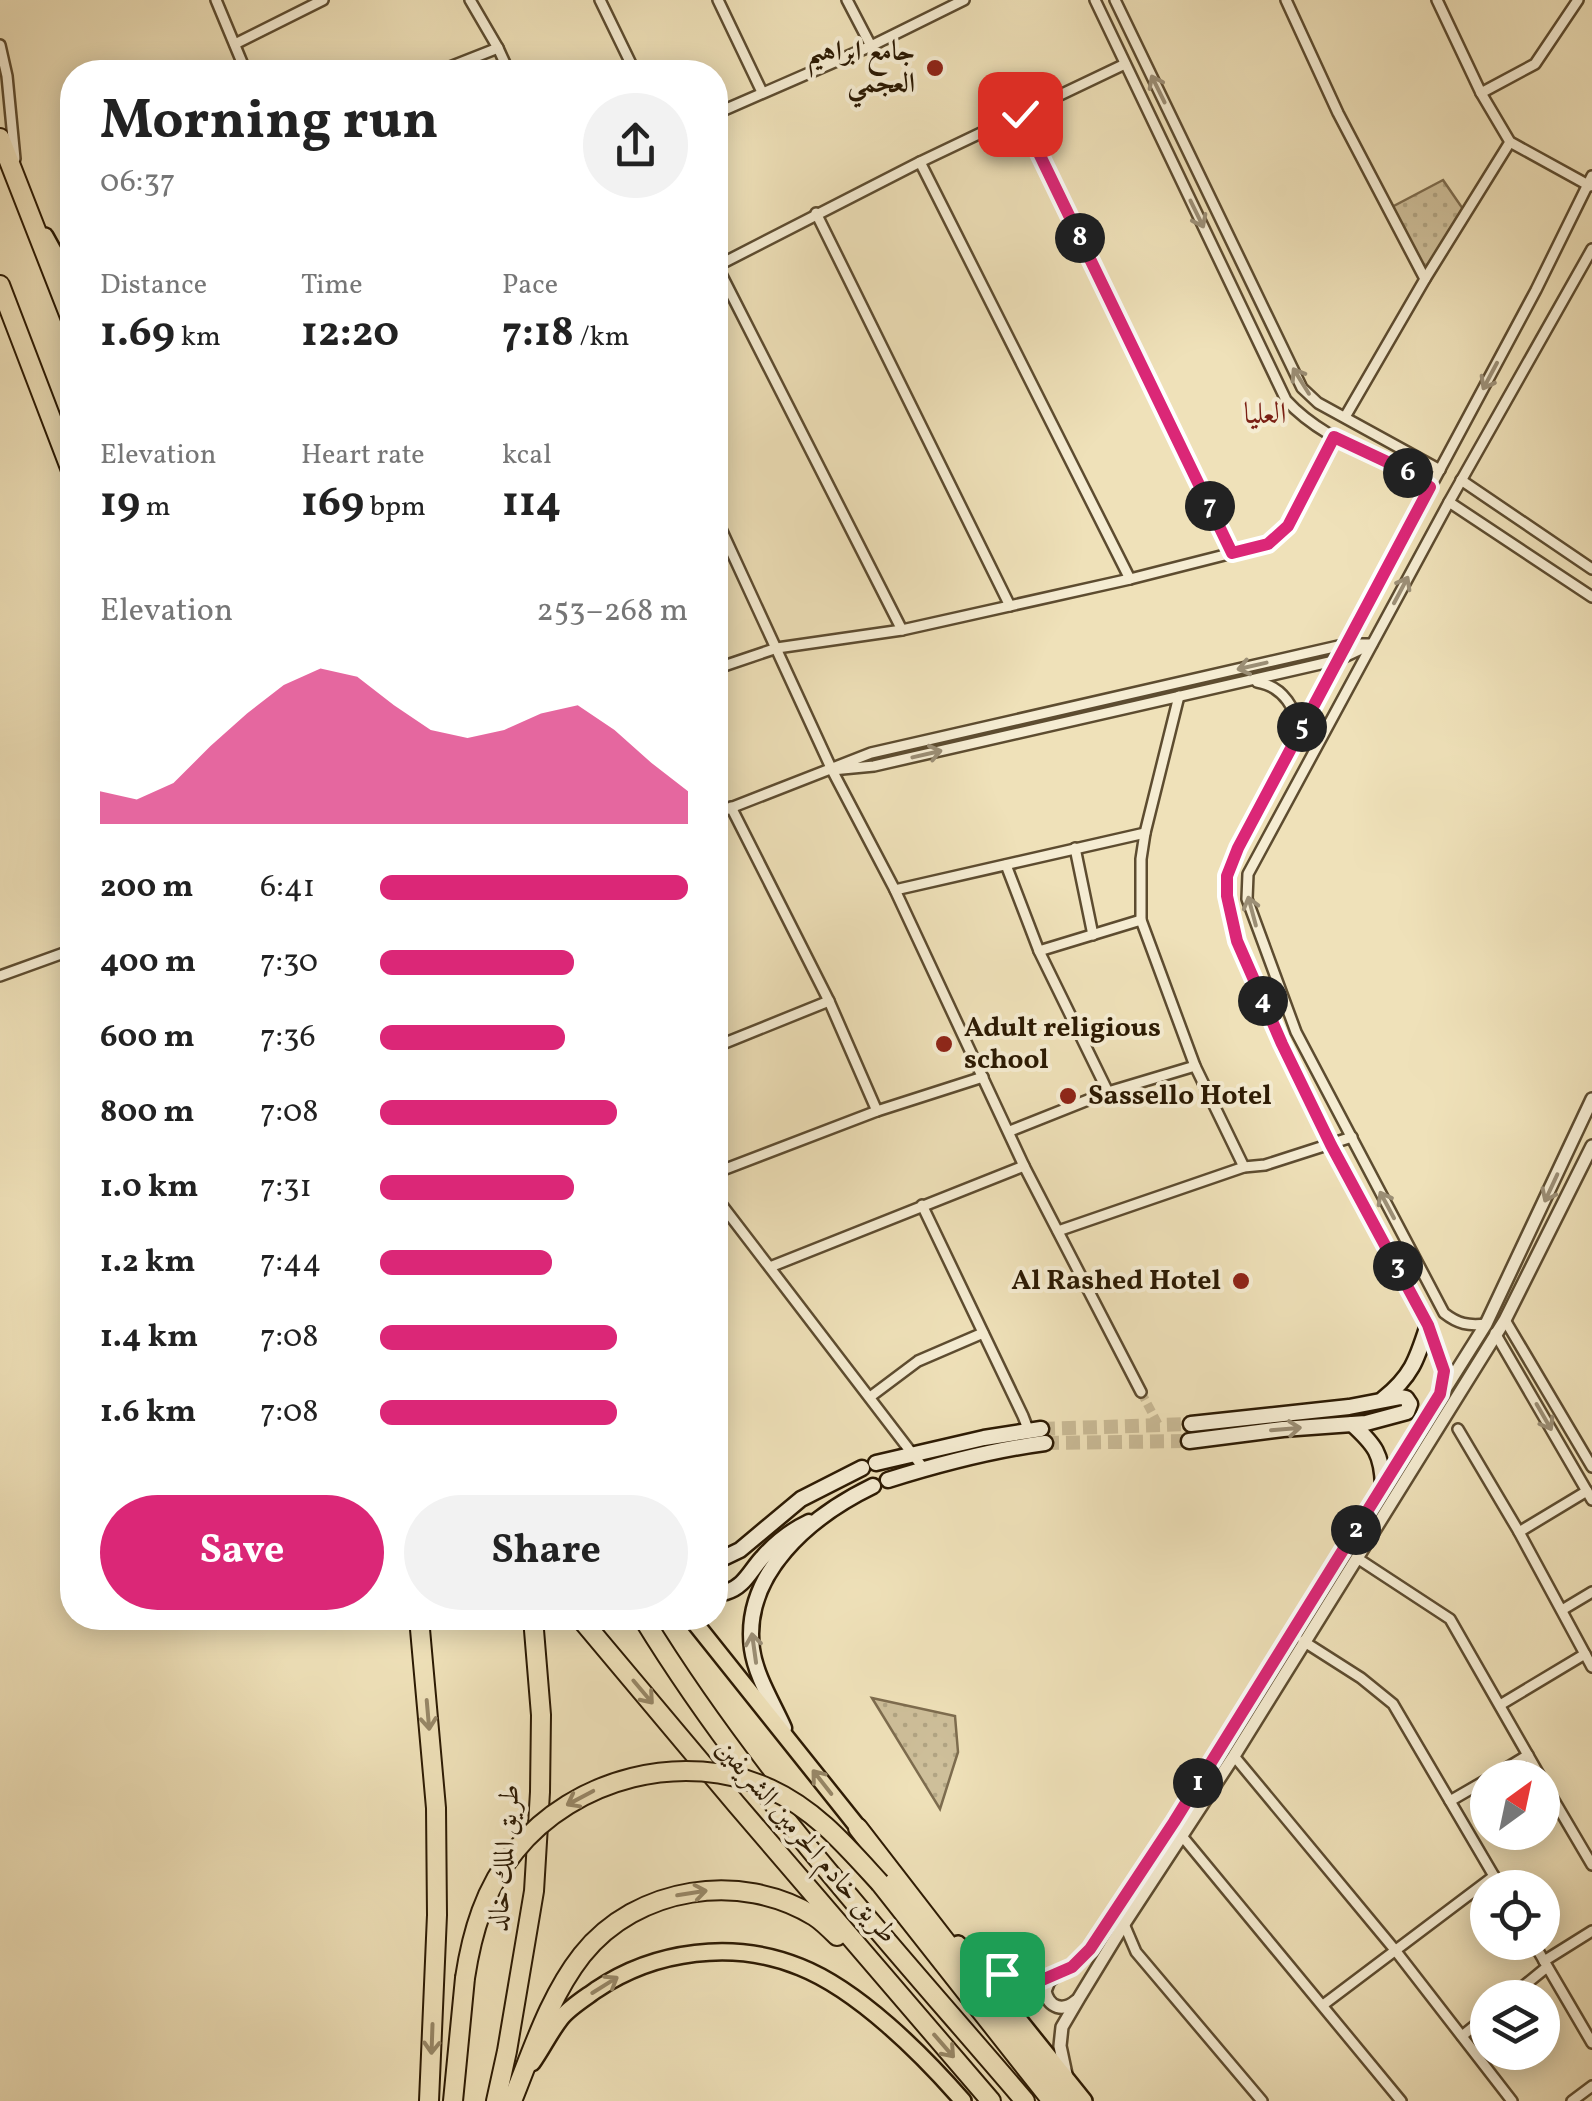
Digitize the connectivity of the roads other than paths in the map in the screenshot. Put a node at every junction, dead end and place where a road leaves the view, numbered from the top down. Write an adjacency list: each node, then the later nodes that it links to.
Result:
1 (216, 0): 14 (street)
2 (323, 0): 14 (street)
3 (470, 0): 16 (street)
4 (600, 0): 20 (street)
5 (718, 0): 22 (street)
6 (847, 0): 15 (street)
7 (964, 0): 15 (street)
8 (1095, 0): 21 (street)
9 (1115, 0): 39 (street, one-way to 9)
10 (1286, 0): 35 (street)
11 (1437, 0): 23 (street)
12 (1578, 0): 23 (street)
13 (0, 44): 30 (street)
14 (235, 44): 17 (street)
15 (871, 46): 22 (street)
16 (498, 48): 18 (street); 19 (street)
17 (241, 60)
18 (468, 60)
19 (504, 60)
20 (629, 60)
21 (1126, 64): 25 (street); 40 (street, one-way to 40)
22 (762, 92): 24 (street)
23 (1481, 94): 27 (street)
24 (728, 108)
25 (1020, 114): 28 (street); 47 (street)
26 (0, 138): 30 (highway)
27 (1510, 142): 29 (street); 35 (street)
28 (920, 162): 31 (street); 49 (street)
29 (1590, 183): 42 (street, one-way to 42)
30 (18, 186): 34 (main road); 38 (highway)
31 (816, 213): 33 (street); 51 (street)
32 (1592, 249): 43 (street)
33 (728, 260)
34 (60, 264)
35 (1425, 279): 39 (street)
36 (0, 285): 41 (highway)
37 (728, 289): 52 (street)
38 (60, 292)
39 (1345, 417): 42 (street)
40 (1334, 437): 44 (street); 47 (street)
41 (60, 442)
42 (1440, 470): 44 (street)
43 (1462, 480): 45 (street); 48 (street)
44 (1430, 487): 53 (street)
45 (1449, 502): 50 (street); 54 (street, one-way to 45)
46 (728, 544): 55 (street)
47 (1232, 553): 49 (street)
48 (1592, 569)
49 (1130, 578): 51 (street)
50 (1592, 597)
51 (1010, 606): 52 (street)
52 (902, 630): 55 (street)
53 (1347, 644): 54 (street); 56 (street); 61 (street, one-way to 61)
54 (1372, 644): 56 (street); 81 (street, one-way to 54)
55 (777, 648): 57 (street); 61 (street)
56 (1338, 660): 58 (street); 60 (street)
57 (728, 665)
58 (1244, 681): 59 (street); 60 (street)
59 (1179, 696): 61 (street, one-way to 59); 64 (street)
60 (1294, 742): 82 (street)
61 (832, 770): 62 (street); 67 (street)
62 (731, 807): 63 (street); 73 (street)
63 (728, 808)
64 (1145, 833): 65 (street); 68 (street)
65 (1075, 848): 66 (street); 69 (street)
66 (1006, 865): 67 (street); 70 (street)
67 (895, 890): 76 (street)
68 (1142, 920): 69 (street); 75 (street)
69 (1094, 934): 70 (street)
70 (1039, 952): 77 (street)
71 (60, 954): 72 (street)
72 (0, 976)
73 (829, 1000): 74 (street); 79 (street)
74 (728, 1041)
75 (1196, 1066): 77 (street); 86 (street)
76 (983, 1078): 79 (street); 80 (street)
77 (1108, 1092): 80 (street)
78 (1592, 1099): 94 (street, one-way to 94)
79 (877, 1111): 85 (street)
80 (1010, 1132): 84 (street)
81 (1352, 1138): 82 (street); 94 (street, one-way to 81)
82 (1331, 1145): 86 (street); 93 (street)
83 (1592, 1146): 87 (street)
84 (1024, 1166): 88 (street); 90 (street)
85 (728, 1168)
86 (1244, 1168): 90 (street)
87 (1586, 1170): 92 (street)
88 (922, 1205): 91 (street); 95 (street)
89 (728, 1213): 91 (street)
90 (1058, 1231): 96 (street)
91 (770, 1267): 98 (street)
92 (1505, 1320): 94 (street); 108 (street)
93 (1428, 1325): 97 (street); 99 (main road)
94 (1491, 1328): 97 (street); 106 (street, one-way to 106); 114 (street)
95 (983, 1333): 98 (street); 103 (street)
96 (1141, 1392)
97 (1440, 1394): 109 (street)
98 (870, 1397): 105 (street)
99 (1383, 1399): 100 (main road); 101 (main road)
100 (1190, 1424)
101 (1352, 1424): 104 (main road, one-way to 101); 109 (main road)
102 (1458, 1429): 112 (street)
103 (1038, 1434): 105 (main road); 107 (main road)
104 (1189, 1441)
105 (914, 1454): 107 (street); 113 (main road)
106 (1574, 1468): 108 (street); 110 (street)
107 (924, 1469): 111 (main road)
108 (1592, 1469)
109 (1383, 1486): 146 (street)
110 (1590, 1496): 112 (street)
111 (829, 1512): 115 (main road); 127 (main road, one-way to 111)
112 (1519, 1532): 117 (street)
113 (728, 1557)
114 (1357, 1558): 123 (street); 126 (street)
115 (728, 1591)
116 (1592, 1592): 117 (street)
117 (1562, 1610): 124 (street)
118 (420, 1630): 158 (highway, one-way to 158)
119 (534, 1630): 160 (highway, طريق الملك خالد)
120 (590, 1630): 150 (highway, طريق خادم الحرمين الشريفين, one-way to 150)
121 (651, 1630): 163 (highway, طريق خادم الحرمين الشريفين)
122 (700, 1630): 127 (main road)
123 (1303, 1642): 129 (street); 133 (street)
124 (1585, 1654): 125 (street); 126 (street)
125 (1592, 1667)
126 (1500, 1706): 128 (street)
127 (788, 1738): 135 (main road, one-way to 127)
128 (1528, 1755): 130 (street); 131 (street)
129 (1234, 1756): 136 (street); 143 (street)
130 (1520, 1760)
131 (1531, 1760)
132 (1470, 1789): 133 (street)
133 (1450, 1801): 138 (street)
134 (1560, 1809): 137 (street)
135 (858, 1828): 142 (main road); 165 (highway)
136 (1182, 1836): 140 (street); 149 (street)
137 (1592, 1865)
138 (1490, 1870)
139 (1470, 1894): 143 (street)
140 (1124, 1924): 148 (street); 167 (street)
141 (1592, 1932): 145 (street)
142 (954, 1939): 146 (street); 154 (main road)
143 (1395, 1950): 149 (street); 152 (street)
144 (1543, 1960): 145 (street)
145 (1545, 1964): 147 (street); 153 (street)
146 (1055, 1976): 148 (street)
147 (1528, 1980)
148 (1078, 1998): 154 (street)
149 (1323, 2005): 156 (street)
150 (911, 2008): 157 (highway, one-way to 150); 162 (highway, طريق خادم الحرمين الشريفين, one-way to 162)
151 (1470, 2030): 152 (street)
152 (1462, 2036): 170 (street)
153 (1592, 2043)
154 (1068, 2079): 166 (main road)
155 (1592, 2086): 171 (street)
156 (1393, 2091): 168 (street); 169 (street)
157 (515, 2092): 161 (main road, one-way to 161)
158 (429, 2101)
159 (453, 2101): 164 (highway, one-way to 159, bridge)
160 (496, 2101)
161 (963, 2101)
162 (991, 2101)
163 (1025, 2101)
164 (1052, 2101)
165 (1069, 2101)
166 (1084, 2101)
167 (1262, 2101)
168 (1382, 2101)
169 (1401, 2101)
170 (1512, 2101)
171 (1572, 2101)

